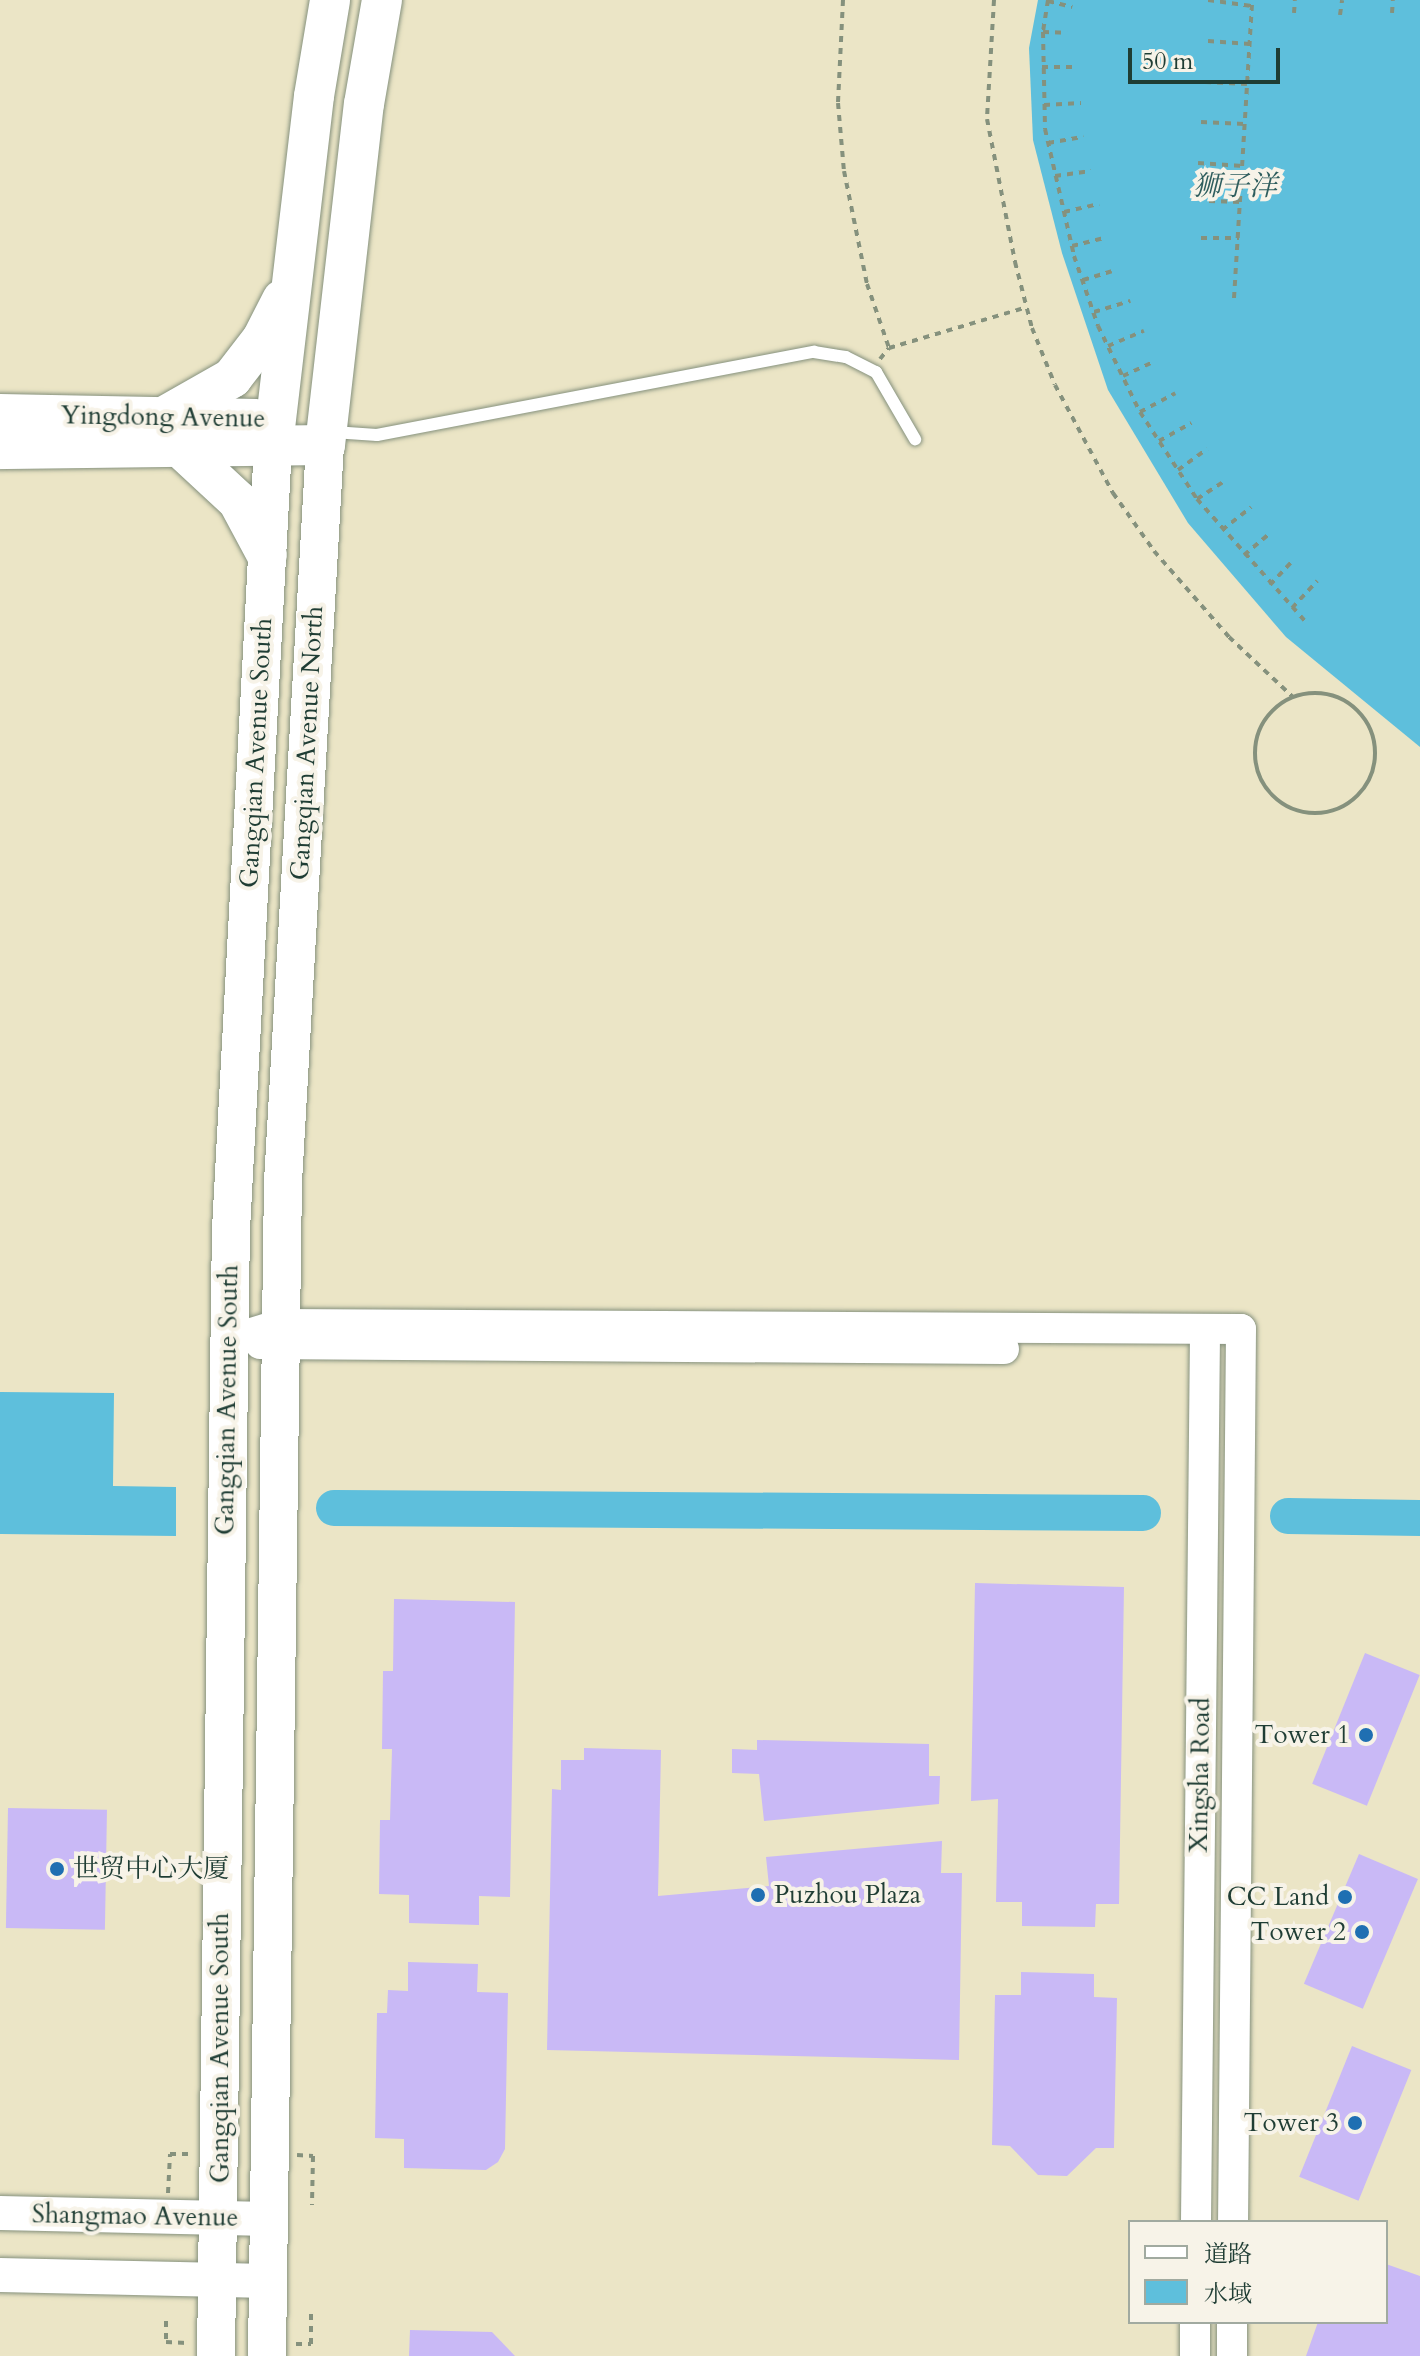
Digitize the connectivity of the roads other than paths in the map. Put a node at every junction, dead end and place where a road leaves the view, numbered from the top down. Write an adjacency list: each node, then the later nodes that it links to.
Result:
1 (330, 0): 3 (highway)
2 (382, 0): 4 (highway, Gangqian Avenue North)
3 (296, 240): 4 (highway); 5 (highway)
4 (347, 251): 9 (highway, Gangqian Avenue North)
5 (291, 283): 7 (highway); 8 (highway)
6 (0, 414): 7 (highway, Yingdong Avenue)
7 (159, 419): 8 (highway, Yingdong Avenue)
8 (274, 432): 9 (highway, Yingdong Avenue); 12 (highway, Yingdong Avenue); 13 (main road, Gangqian Avenue South)
9 (326, 433): 10 (lane); 15 (main road, Gangqian Avenue North)
10 (915, 439)
11 (0, 449): 12 (highway, Yingdong Avenue)
12 (183, 450): 13 (highway)
13 (267, 555): 14 (main road, Gangqian Avenue South)
14 (263, 626): 15 (main road); 18 (main road, Gangqian Avenue South)
15 (314, 629): 16 (main road, Gangqian Avenue North)
16 (280, 1335): 17 (street); 18 (street); 19 (main road, Gangqian Avenue North)
17 (1205, 1339): 23 (street, Xingsha Road); 24 (street, Xingsha Road)
18 (229, 1340): 21 (main road, Gangqian Avenue South)
19 (277, 1489): 22 (main road, Gangqian Avenue South)
20 (0, 2213): 21 (main road, Shangmao Avenue)
21 (218, 2218): 22 (main road, Shangmao Avenue); 26 (main road, Gangqian Avenue South)
22 (269, 2219): 27 (main road, Gangqian Avenue South)
23 (1196, 2220)
24 (1233, 2220)
25 (0, 2275): 26 (main road)
26 (217, 2280): 27 (main road); 30 (main road, Gangqian Avenue South)
27 (268, 2281): 31 (main road, Gangqian Avenue South)
28 (1195, 2324): 32 (street)
29 (1232, 2324): 33 (street)
30 (206, 2349)
31 (279, 2350)
32 (1195, 2356)
33 (1232, 2356)

